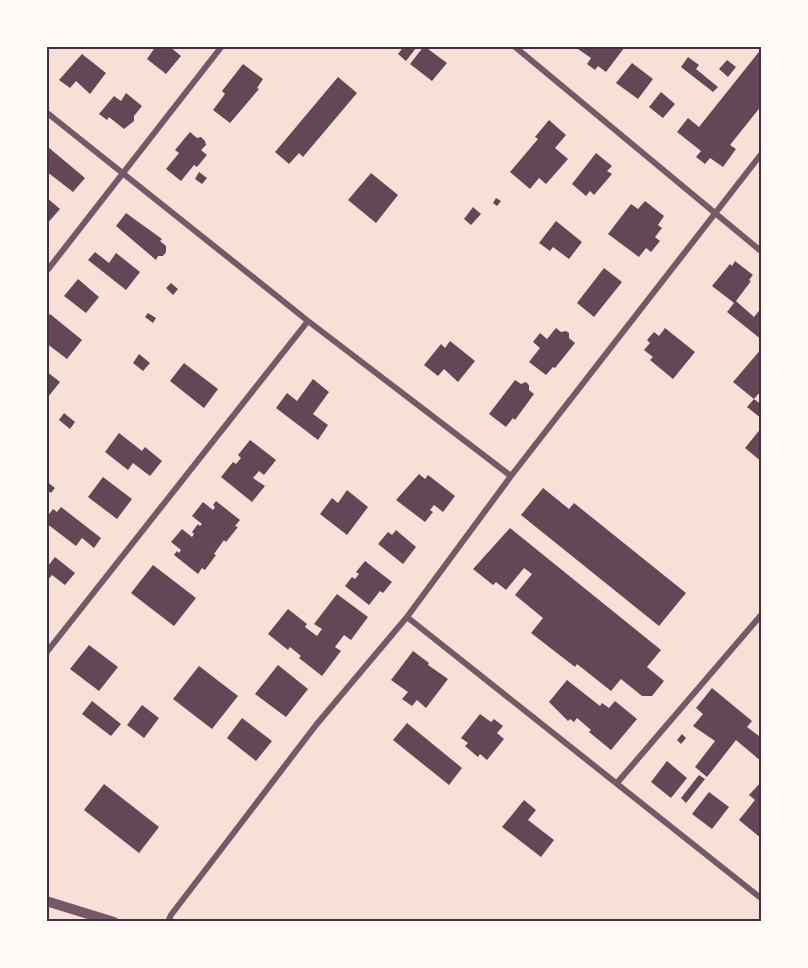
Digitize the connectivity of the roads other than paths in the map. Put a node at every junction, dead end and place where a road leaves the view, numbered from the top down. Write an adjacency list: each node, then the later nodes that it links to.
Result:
1 (222, 46): 5 (street)
2 (514, 46): 6 (street)
3 (46, 112): 5 (street)
4 (762, 153): 6 (street)
5 (122, 173): 8 (street); 9 (street)
6 (714, 213): 7 (street); 10 (street)
7 (762, 252)
8 (46, 272)
9 (308, 321): 10 (street); 13 (street)
10 (511, 476): 12 (street)
11 (762, 614): 14 (street)
12 (407, 617): 14 (street); 18 (street)
13 (46, 653)
14 (617, 783): 15 (street)
15 (762, 899)
16 (46, 901): 17 (street)
17 (114, 921)
18 (168, 921)

